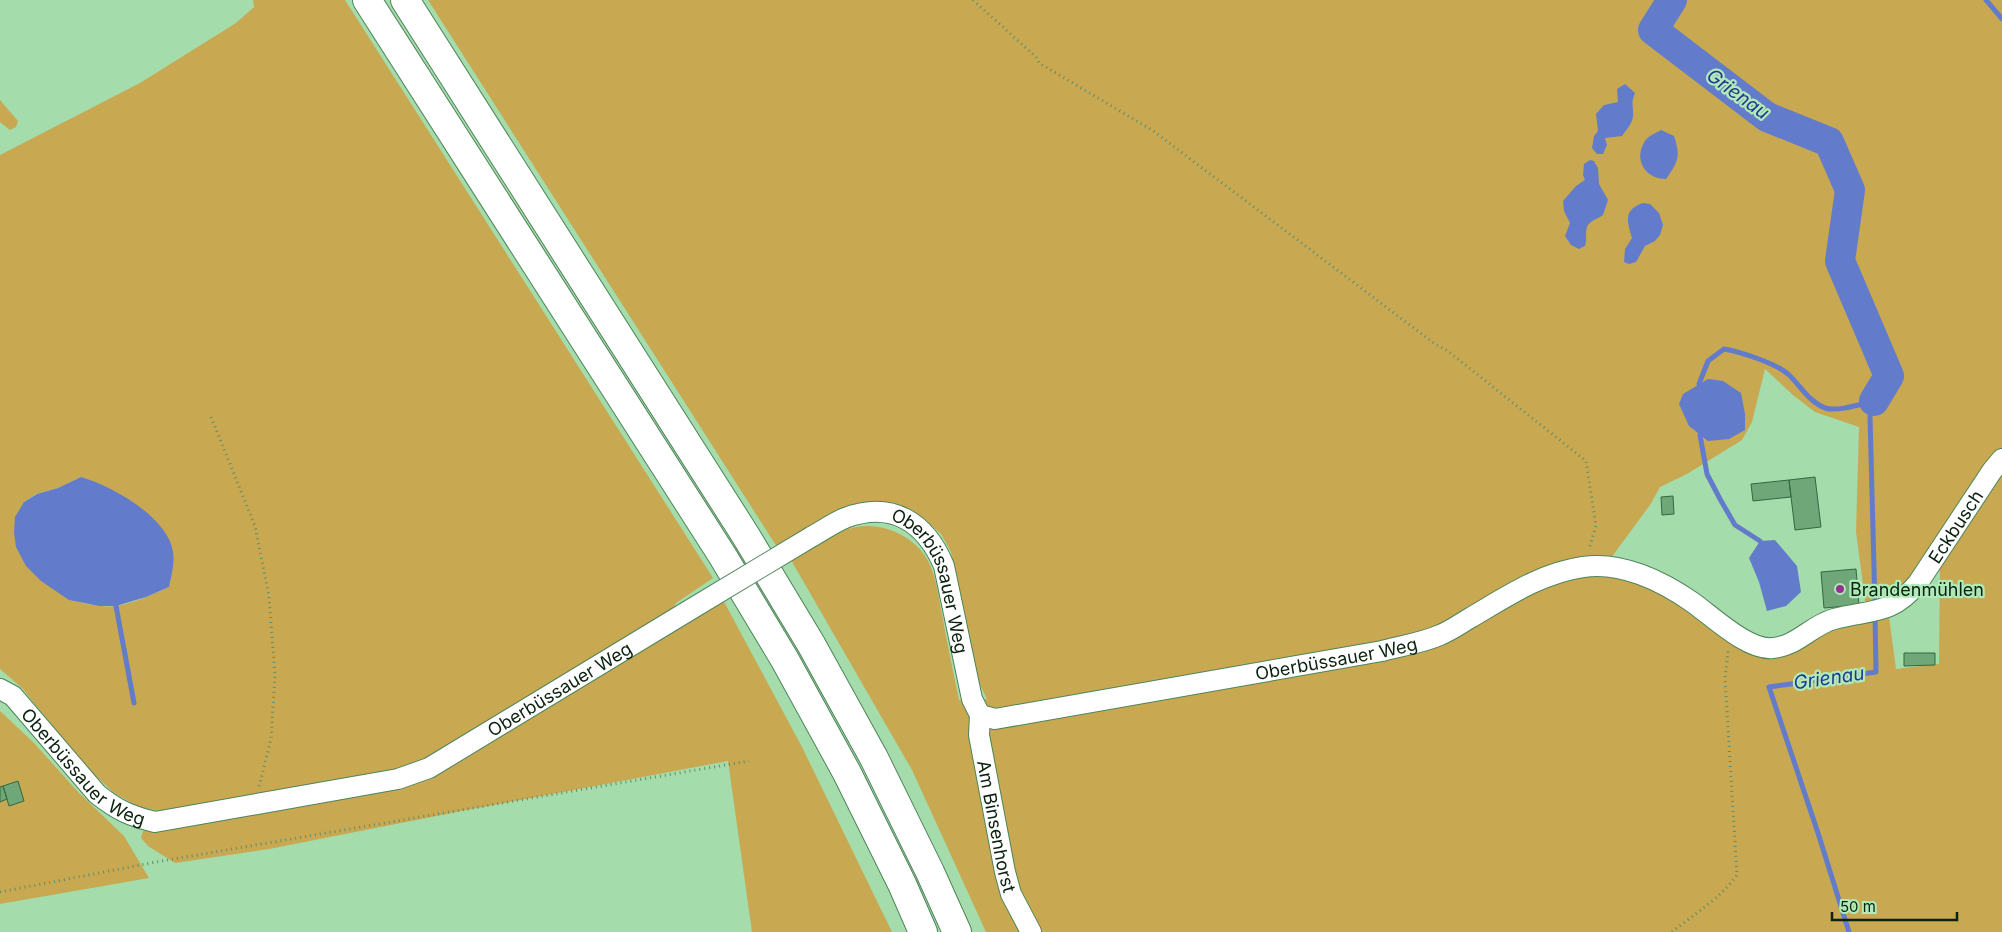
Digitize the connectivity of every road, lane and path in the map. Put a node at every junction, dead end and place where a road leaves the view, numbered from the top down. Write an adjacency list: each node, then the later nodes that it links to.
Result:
1 (367, 0): 14 (highway)
2 (404, 0): 15 (highway)
3 (972, 0): 6 (path)
4 (212, 417): 12 (path)
5 (2002, 459): 8 (street, Eckbusch)
6 (1584, 566): 7 (street, Oberbüssauer Weg); 10 (street, Oberbüssauer Weg)
7 (1730, 630): 8 (street, Oberbüssauer Weg); 17 (path)
8 (1772, 648)
9 (0, 689): 12 (street, Oberbüssauer Weg)
10 (980, 716): 12 (street, Oberbüssauer Weg, bridge); 16 (street, Am Binsenhorst)
11 (749, 761): 13 (path)
12 (257, 805)
13 (0, 892)
14 (923, 932)
15 (957, 932)
16 (1032, 932)
17 (1672, 932)

